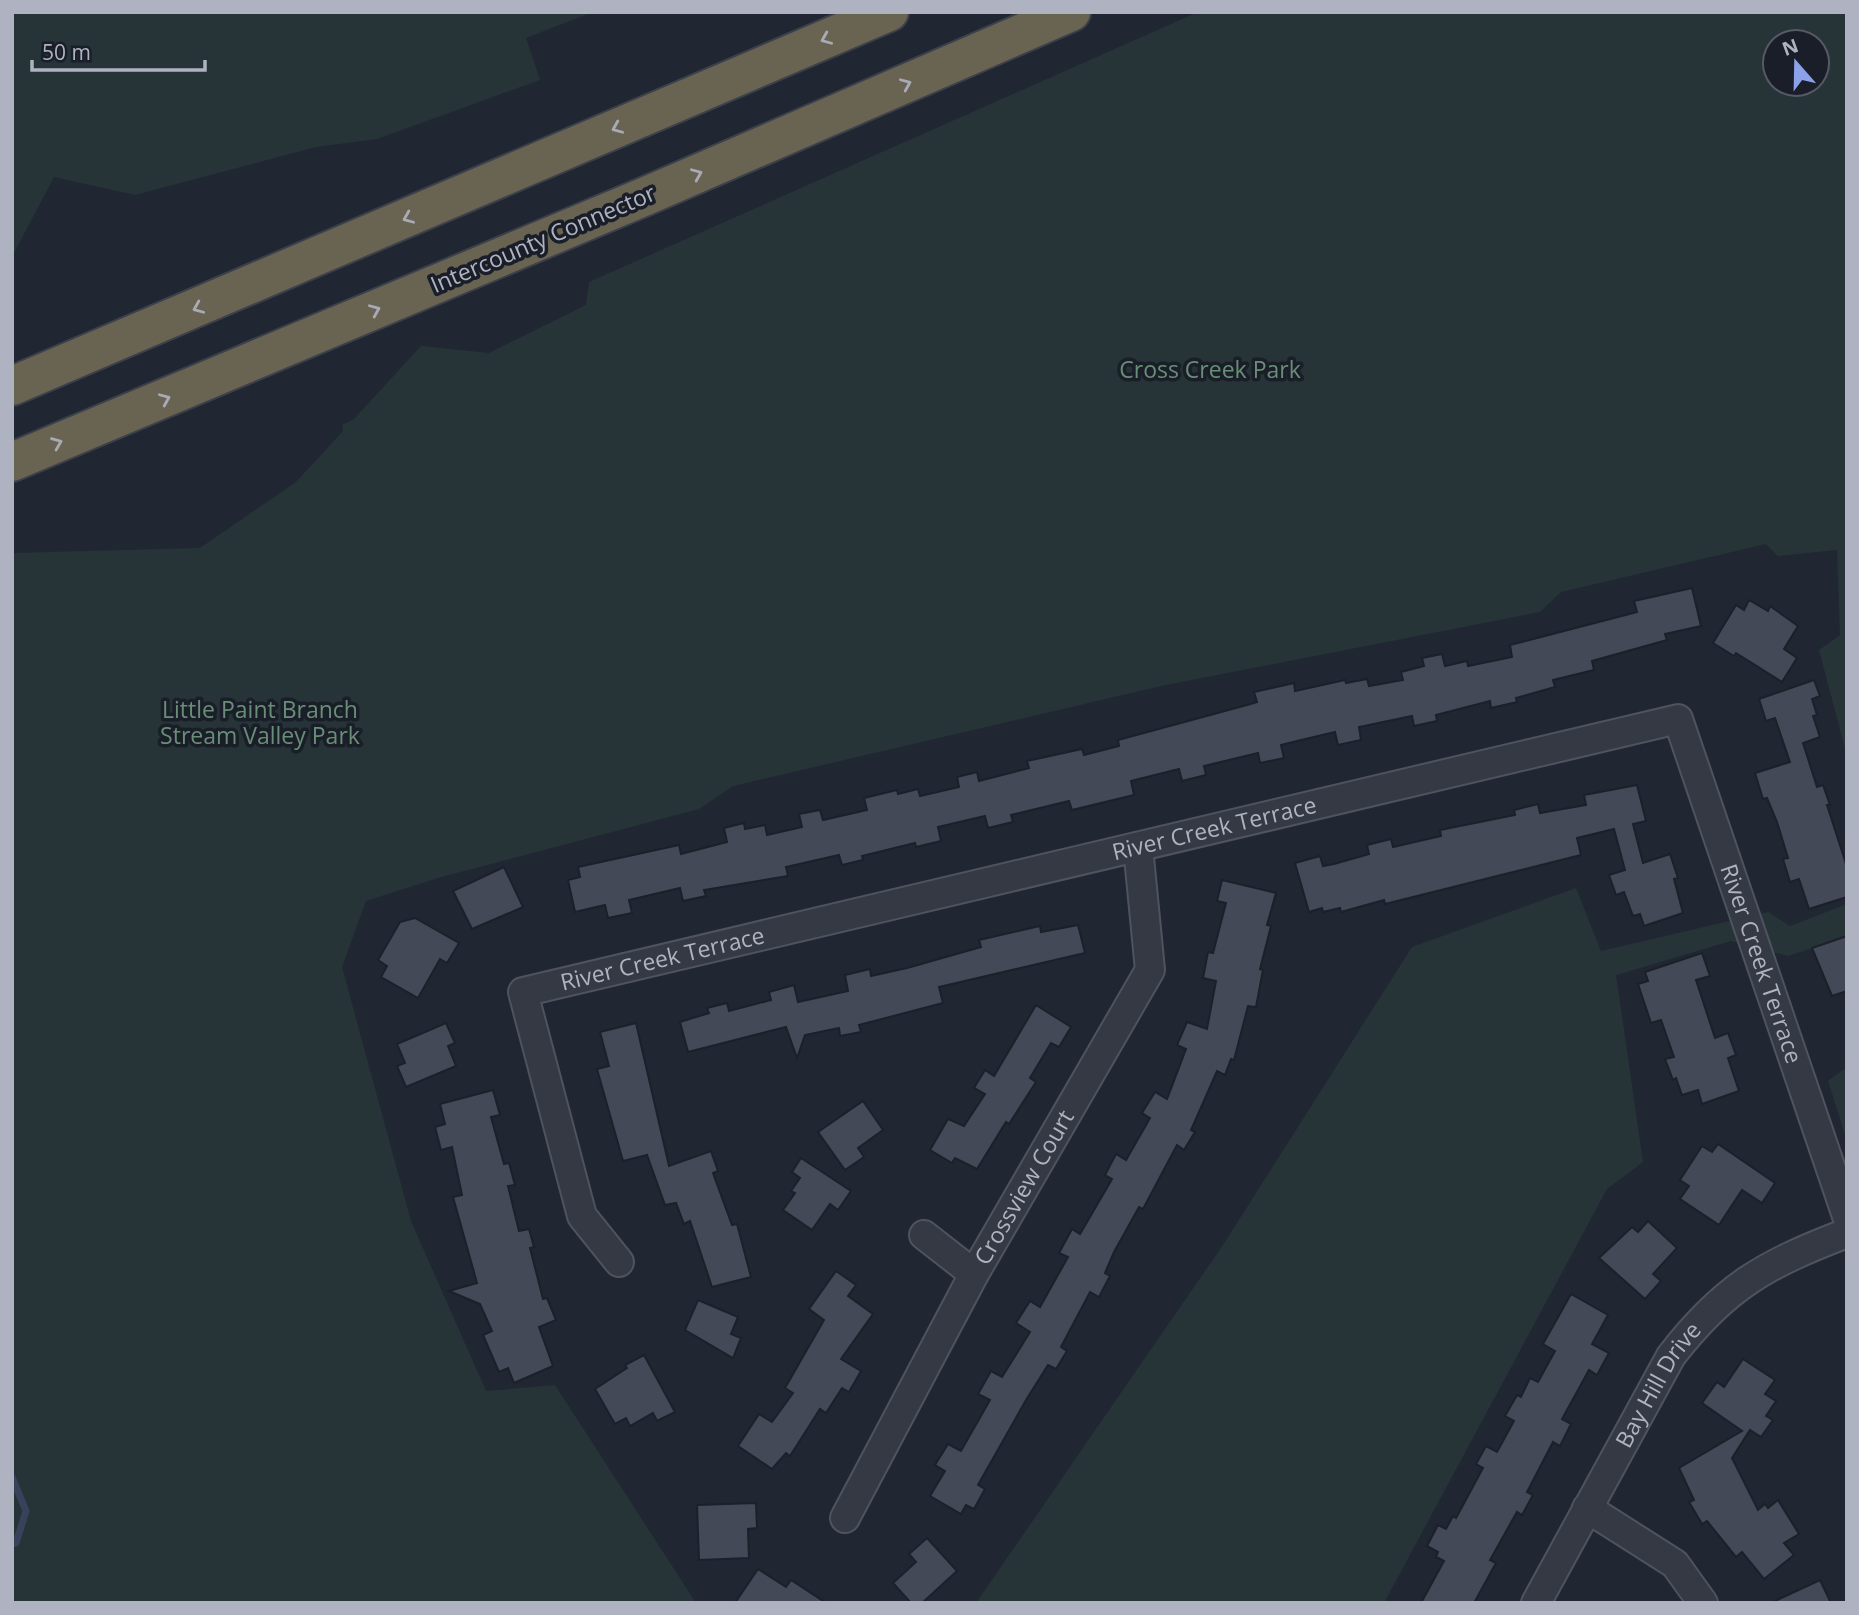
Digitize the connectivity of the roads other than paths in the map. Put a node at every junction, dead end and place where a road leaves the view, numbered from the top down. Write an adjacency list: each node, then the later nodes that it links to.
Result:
1 (889, 12): 3 (highway, one-way to 3)
2 (1071, 12): 4 (highway, Intercounty Connector, one-way to 2)
3 (12, 386)
4 (12, 461)
5 (1138, 847): 6 (street, River Creek Terrace); 9 (street, River Creek Terrace); 10 (street, Crossview Court)
6 (1847, 1216)
7 (1847, 1233): 11 (street, Bay Hill Drive)
8 (924, 1235): 10 (street)
9 (620, 1262)
10 (974, 1274): 12 (street, Crossview Court)
11 (1587, 1508): 13 (street, Bay Hill Drive); 14 (street)
12 (845, 1518)
13 (1536, 1603)
14 (1703, 1603)

